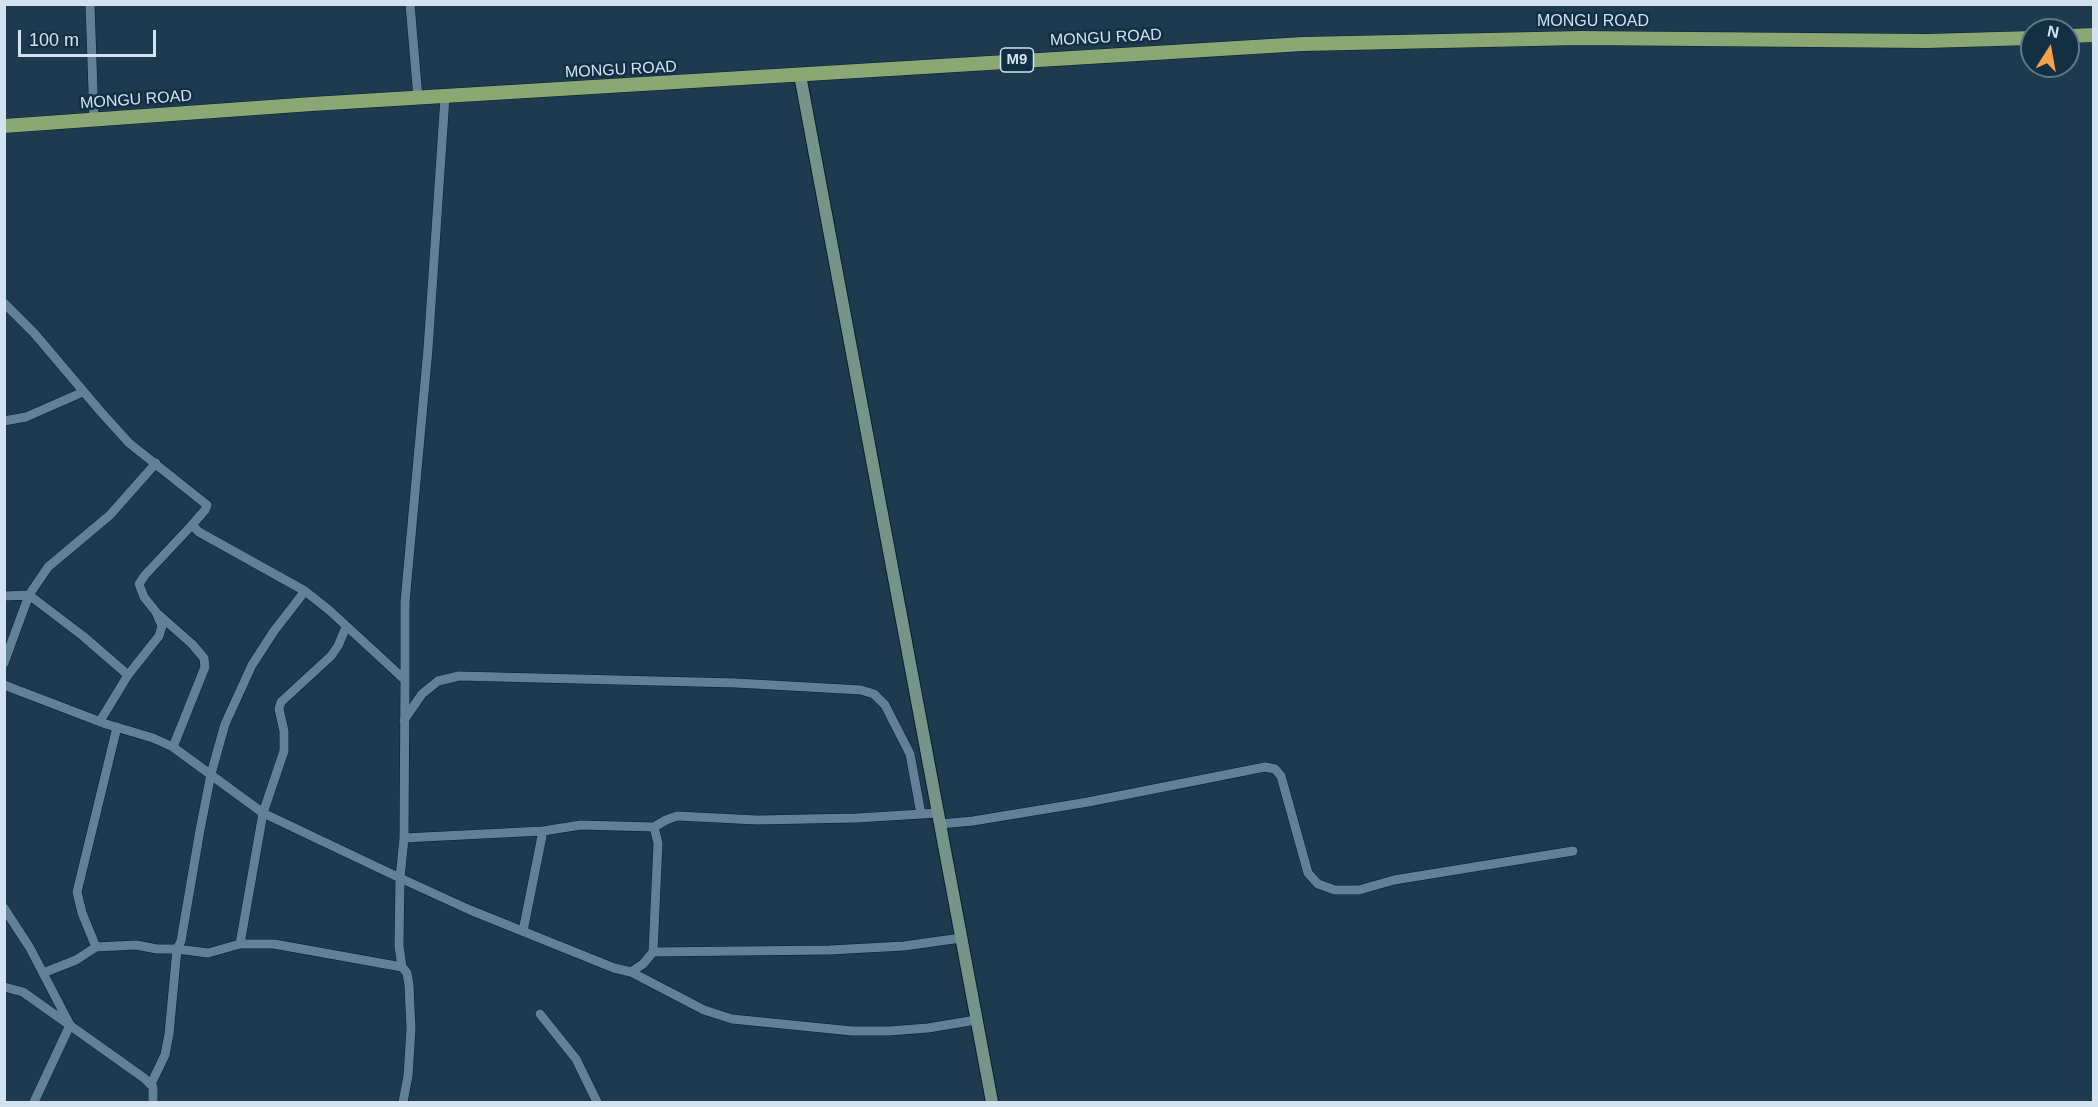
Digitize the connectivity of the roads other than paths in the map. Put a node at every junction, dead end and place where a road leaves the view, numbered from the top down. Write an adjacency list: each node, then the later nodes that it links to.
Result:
1 (90, 4): 7 (street)
2 (410, 4): 6 (street)
3 (2020, 38): 4 (main road, MONGU ROAD / M9)
4 (800, 75): 5 (main road, MONGU ROAD / M9); 30 (street)
5 (445, 97): 6 (main road, MONGU ROAD / M9); 21 (street)
6 (418, 98): 7 (main road, MONGU ROAD / M9)
7 (94, 119): 8 (main road, MONGU ROAD / M9)
8 (4, 126)
9 (4, 303): 10 (street)
10 (83, 392): 11 (street); 12 (street)
11 (4, 421)
12 (156, 463): 13 (street); 15 (street)
13 (192, 525): 14 (street); 17 (street)
14 (304, 591): 18 (street); 27 (street)
15 (29, 595): 16 (street); 19 (street); 20 (street)
16 (4, 596)
17 (156, 612): 20 (street); 26 (street)
18 (346, 627): 21 (street); 28 (street)
19 (4, 663)
20 (128, 675): 23 (street)
21 (405, 680): 24 (street)
22 (4, 685): 23 (street)
23 (100, 721): 25 (street)
24 (404, 721): 29 (street); 33 (street)
25 (117, 727): 26 (street); 40 (street)
26 (173, 747): 27 (street)
27 (211, 774): 28 (street); 41 (street)
28 (263, 813): 35 (street); 39 (street)
29 (921, 814): 30 (street); 31 (street)
30 (939, 819): 34 (street); 38 (street)
31 (654, 827): 32 (street); 42 (street)
32 (543, 831): 33 (street); 37 (street)
33 (404, 838): 35 (street)
34 (1573, 851)
35 (400, 878): 37 (street); 43 (street)
36 (4, 908): 45 (street)
37 (523, 931): 44 (street)
38 (961, 938): 42 (street); 48 (street)
39 (240, 944): 41 (street); 43 (street)
40 (96, 947): 41 (street); 45 (street)
41 (177, 949): 50 (street)
42 (653, 952): 44 (street)
43 (402, 967): 53 (street)
44 (631, 972): 48 (street)
45 (44, 973): 49 (street)
46 (4, 987): 49 (street)
47 (540, 1014): 54 (street)
48 (976, 1020): 55 (street)
49 (70, 1025): 50 (street); 51 (street)
50 (151, 1084): 52 (street)
51 (34, 1102)
52 (153, 1102)
53 (403, 1102)
54 (597, 1102)
55 (993, 1102)

